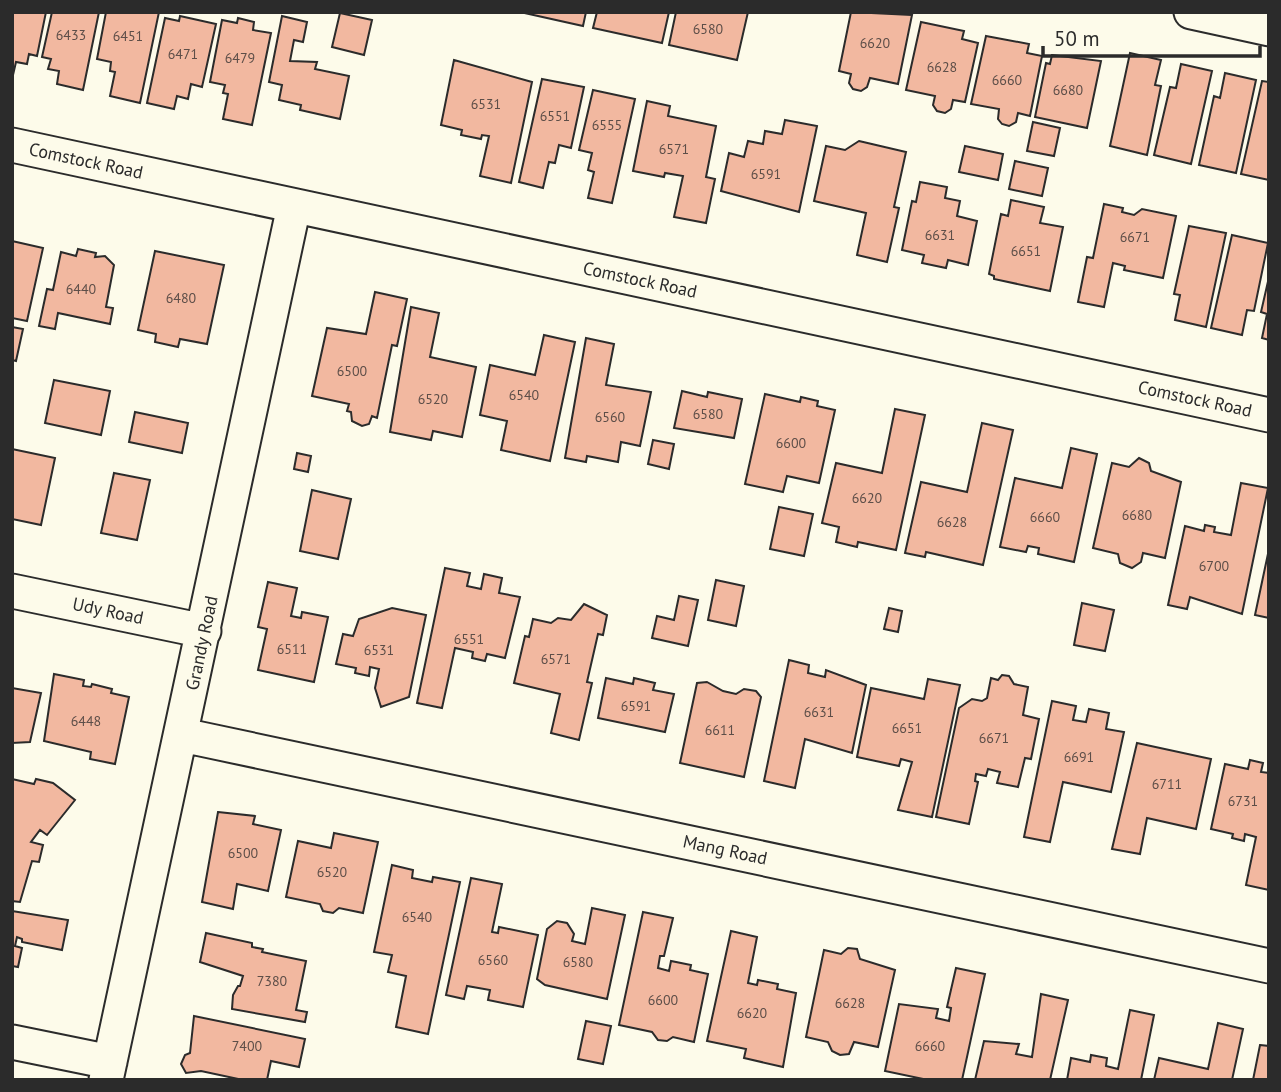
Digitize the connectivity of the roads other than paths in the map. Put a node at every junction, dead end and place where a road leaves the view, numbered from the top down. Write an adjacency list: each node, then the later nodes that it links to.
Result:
1 (1191, 12): 2 (street)
2 (1269, 29)
3 (12, 145): 4 (street, Comstock Road)
4 (294, 206): 5 (street, Comstock Road); 7 (street, Grandy Road)
5 (1269, 415)
6 (12, 591): 7 (street, Udy Road)
7 (204, 631): 8 (street, Grandy Road)
8 (182, 735): 9 (street, Mang Road); 11 (street, Grandy Road)
9 (1269, 966)
10 (12, 1042): 11 (street)
11 (108, 1071)

